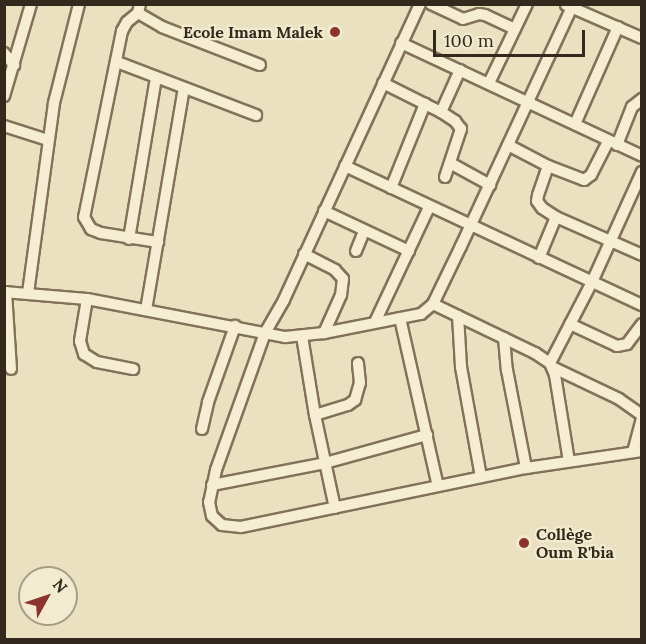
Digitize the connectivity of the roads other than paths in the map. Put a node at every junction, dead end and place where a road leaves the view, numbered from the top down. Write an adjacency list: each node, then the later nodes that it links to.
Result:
1 (31, 4): 15 (street)
2 (79, 4): 29 (street)
3 (420, 4): 11 (street)
4 (431, 4): 9 (street)
5 (527, 4): 9 (street)
6 (569, 6): 8 (street); 23 (street)
7 (139, 9): 13 (street); 14 (street)
8 (618, 27): 10 (street); 27 (street)
9 (515, 29): 19 (street)
10 (642, 38)
11 (401, 43): 16 (street); 18 (street)
12 (4, 53): 15 (street)
13 (117, 62): 17 (street); 45 (street)
14 (260, 65)
15 (14, 66): 21 (street)
16 (460, 70): 19 (street); 25 (street)
17 (156, 78): 20 (street); 45 (street)
18 (383, 83): 24 (street); 34 (street)
19 (489, 83): 23 (street)
20 (184, 88): 26 (street); 47 (street)
21 (4, 96)
22 (642, 99): 30 (street)
23 (527, 102): 27 (street); 31 (street)
24 (425, 104): 25 (street); 39 (street)
25 (441, 112): 33 (street)
26 (256, 115)
27 (575, 124): 30 (street)
28 (4, 126): 29 (street)
29 (48, 140): 55 (street)
30 (613, 143): 32 (street); 35 (street)
31 (508, 145): 35 (street); 38 (street)
32 (642, 156)
33 (450, 163): 37 (street); 38 (street)
34 (345, 166): 39 (street); 41 (street)
35 (548, 166): 42 (street)
36 (642, 172): 46 (street)
37 (445, 177)
38 (490, 185): 43 (street)
39 (391, 188): 40 (street)
40 (429, 207): 43 (street); 49 (street)
41 (324, 211): 44 (street); 50 (street)
42 (556, 217): 46 (street); 52 (street)
43 (471, 226): 52 (street); 57 (street)
44 (364, 231): 48 (street); 49 (street)
45 (129, 239): 47 (street)
46 (611, 241): 51 (street); 53 (street)
47 (158, 242): 59 (street)
48 (356, 251)
49 (409, 251): 62 (street)
50 (304, 254): 66 (street); 67 (street)
51 (642, 255)
52 (539, 258): 53 (street)
53 (592, 282): 58 (street); 63 (street)
54 (5, 292): 55 (street); 72 (street)
55 (28, 293): 56 (street)
56 (87, 299): 59 (street); 73 (street)
57 (433, 304): 60 (street); 61 (street)
58 (642, 305)
59 (146, 310): 65 (street)
60 (458, 316): 69 (street); 82 (street)
61 (400, 318): 62 (street); 77 (street)
62 (375, 322): 67 (street)
63 (570, 324): 64 (street); 71 (street)
64 (642, 324)
65 (235, 327): 66 (street); 76 (street)
66 (265, 333): 68 (street); 83 (street)
67 (324, 333): 68 (street)
68 (302, 336): 74 (street)
69 (504, 338): 71 (street); 81 (street)
70 (358, 363): 74 (street)
71 (551, 365): 75 (street); 79 (street)
72 (11, 369)
73 (133, 369)
74 (315, 415): 80 (street)
75 (642, 417): 78 (street)
76 (202, 429)
77 (427, 435): 80 (street); 84 (street)
78 (637, 451): 79 (street)
79 (569, 461): 81 (street)
80 (325, 463): 83 (street); 85 (street)
81 (526, 468): 82 (street)
82 (481, 477): 84 (street)
83 (212, 485): 85 (street)
84 (438, 486): 85 (street)
85 (335, 507)

